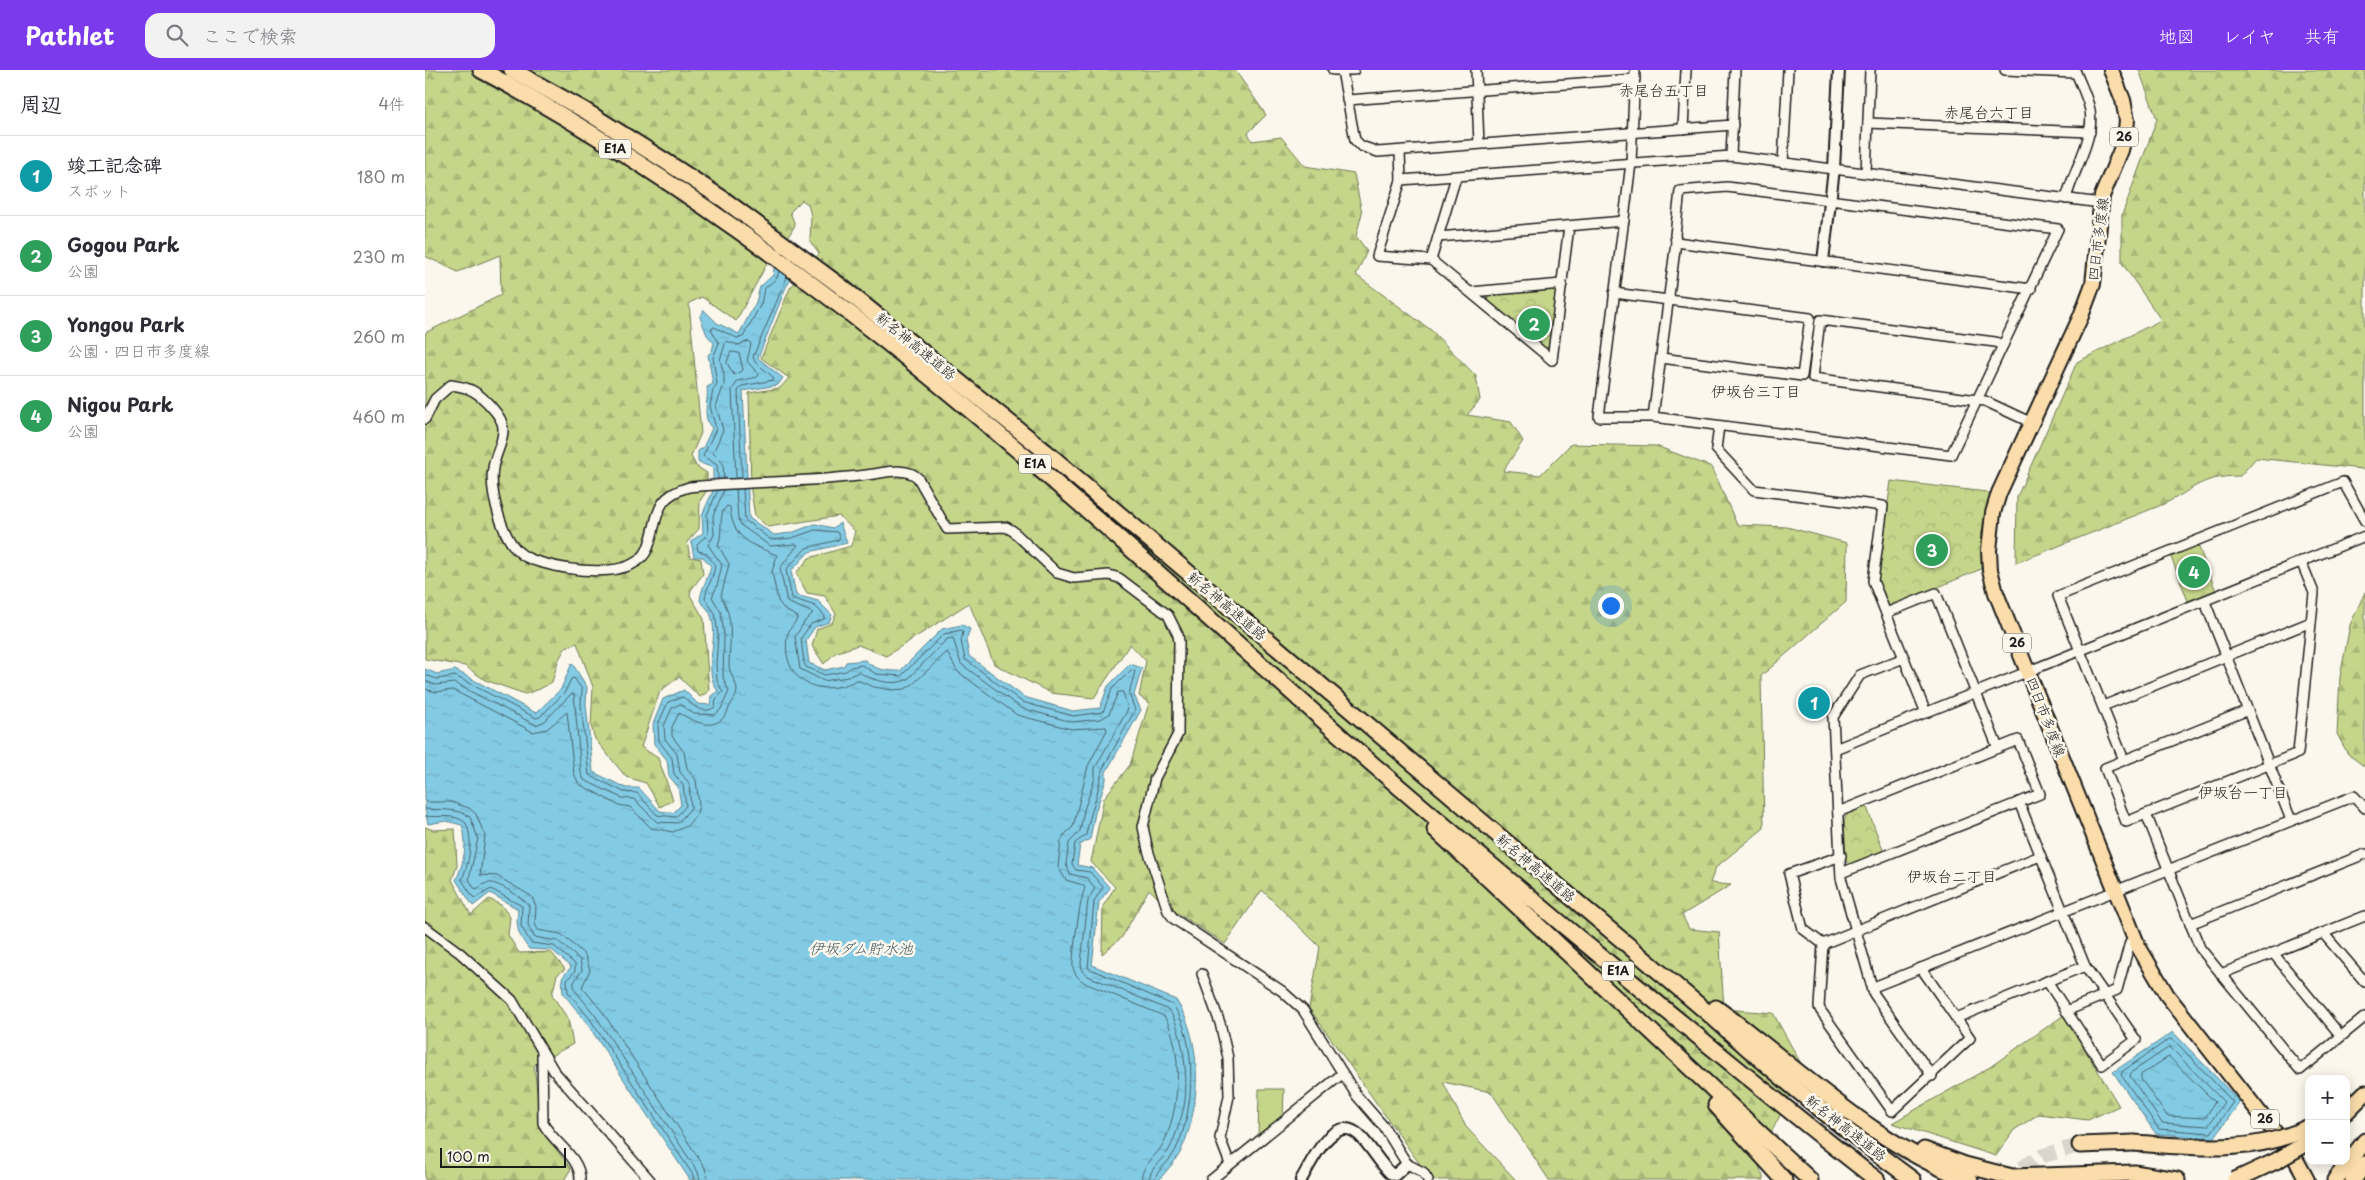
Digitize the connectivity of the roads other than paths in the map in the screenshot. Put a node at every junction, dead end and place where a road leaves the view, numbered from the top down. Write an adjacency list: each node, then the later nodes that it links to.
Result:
1 (481, 70): 43 (highway, 新名神高速道路 / E1A)
2 (512, 70): 43 (highway, 新名神高速道路 / E1A)
3 (1337, 70): 4 (street); 16 (street)
4 (1353, 70)
5 (1476, 70): 15 (street)
6 (1685, 70): 19 (street)
7 (1735, 70): 18 (street)
8 (1788, 70): 26 (street)
9 (1839, 70): 27 (street)
10 (1870, 70): 17 (street)
11 (2005, 70): 13 (street)
12 (2111, 70): 33 (main road, 四日市多度線 / 26)
13 (2075, 71): 20 (street)
14 (1635, 74): 15 (street); 21 (street)
15 (1477, 90): 16 (street); 22 (street)
16 (1347, 100): 23 (street)
17 (1868, 123): 20 (street); 28 (street)
18 (1733, 125): 19 (street); 24 (street)
19 (1683, 129): 21 (street)
20 (2090, 132): 31 (street)
21 (1632, 133): 22 (street); 25 (street)
22 (1479, 144): 23 (street)
23 (1400, 150): 30 (street)
24 (1731, 156): 25 (street); 26 (street)
25 (1631, 163): 29 (street); 34 (street)
26 (1783, 163): 27 (street)
27 (1834, 169): 28 (street); 32 (street)
28 (1866, 173): 31 (street)
29 (1456, 177): 30 (street); 36 (street)
30 (1401, 180): 38 (street)
31 (2066, 199): 33 (street)
32 (1831, 200): 37 (street); 39 (street); 41 (street)
33 (2101, 204): 51 (main road, 四日市多度線 / 26)
34 (1624, 221): 35 (street); 44 (street)
35 (1569, 226): 36 (street); 40 (street)
36 (1438, 237): 38 (street)
37 (1676, 242): 39 (street); 45 (street)
38 (1431, 260): 42 (street)
39 (1823, 261): 41 (street)
40 (1562, 284): 42 (street); 42 (street)
41 (2031, 289): 46 (street)
42 (1471, 292)
43 (838, 293): 69 (highway, 新名神高速道路 / E1A); 92 (highway, 新名神高速道路 / E1A)
44 (1614, 293): 45 (street); 49 (street)
45 (1668, 301): 47 (street); 47 (street)
46 (2003, 345): 48 (street); 48 (street)
47 (1661, 358): 49 (street)
48 (1978, 400): 51 (street); 52 (street)
49 (1653, 417): 52 (street)
50 (425, 419): 107 (street)
51 (2032, 424): 62 (main road, 四日市多度線 / 26)
52 (1719, 426): 57 (street)
53 (2365, 521): 59 (street)
54 (2365, 536): 55 (street)
55 (2301, 561): 56 (street); 58 (street)
56 (2205, 602): 59 (street); 60 (street)
57 (1886, 613): 61 (street); 63 (street)
58 (2311, 622): 60 (street); 71 (street)
59 (2081, 652): 62 (street); 64 (street)
60 (2227, 656): 64 (street); 65 (street)
61 (1904, 658): 66 (street); 68 (street)
62 (2029, 673): 63 (street); 82 (main road, 四日市多度線 / 26)
63 (1976, 694): 66 (street); 67 (street)
64 (2103, 706): 70 (street)
65 (2248, 710): 70 (street); 71 (street)
66 (1926, 714): 68 (street)
67 (1998, 748): 72 (street); 74 (street)
68 (1835, 749): 74 (street)
69 (1364, 757): 101 (highway); 127 (highway, 新名神高速道路 / E1A)
70 (2124, 760): 75 (street)
71 (2270, 764): 75 (street); 76 (street)
72 (2019, 802): 79 (street); 81 (street)
73 (2365, 808): 76 (street)
74 (1839, 812): 78 (street)
75 (2146, 814): 80 (street)
76 (2291, 820): 80 (street)
77 (2365, 854): 85 (street)
78 (1841, 856): 81 (street); 90 (street)
79 (2041, 856): 83 (street); 87 (street)
80 (2168, 869): 82 (street); 85 (street)
81 (1841, 873): 87 (street)
82 (2116, 890): 83 (street); 89 (main road, 四日市多度線 / 26)
83 (2063, 911): 93 (street); 94 (street)
84 (2365, 916): 88 (street)
85 (2190, 924): 96 (street)
86 (425, 927): 106 (street)
87 (1856, 930): 90 (street); 99 (street)
88 (2323, 933): 91 (street); 98 (street)
89 (2134, 936): 100 (street); 132 (main road, 四日市多度線 / 26)
90 (1823, 944): 108 (street)
91 (2273, 954): 96 (street); 105 (street)
92 (1652, 966): 112 (highway); 128 (highway, 新名神高速道路 / E1A)
93 (2085, 966): 97 (street); 100 (street)
94 (1921, 968): 99 (street); 104 (street)
95 (1202, 974): 117 (street)
96 (2221, 974): 105 (street)
97 (2047, 982): 102 (street); 104 (street)
98 (2365, 982)
99 (1871, 988): 108 (street)
100 (2105, 995): 102 (street); 102 (street)
101 (1613, 998): 125 (highway); 126 (highway)
102 (2066, 1011)
103 (2365, 1017): 105 (street)
104 (1956, 1018): 108 (street)
105 (2341, 1036)
106 (542, 1053): 120 (street); 121 (street)
107 (1342, 1074): 117 (street); 118 (street)
108 (1932, 1076)
109 (2365, 1093): 110 (highway); 111 (highway)
110 (2350, 1102)
111 (2350, 1108)
112 (1866, 1123): 129 (highway); 130 (highway)
113 (2305, 1129): 116 (highway, bridge)
114 (2365, 1141): 133 (highway)
115 (2305, 1144): 131 (highway, bridge)
116 (2080, 1145)
117 (1230, 1164): 122 (street)
118 (1407, 1164): 123 (street); 124 (street)
119 (2365, 1164): 134 (highway)
120 (580, 1180)
121 (650, 1180)
122 (1211, 1180)
123 (1301, 1180)
124 (1428, 1180)
125 (1784, 1180)
126 (1810, 1180)
127 (1877, 1180)
128 (1913, 1180)
129 (1970, 1180)
130 (2177, 1180)
131 (2235, 1180)
132 (2307, 1180)
133 (2335, 1180)
134 (2353, 1180)

